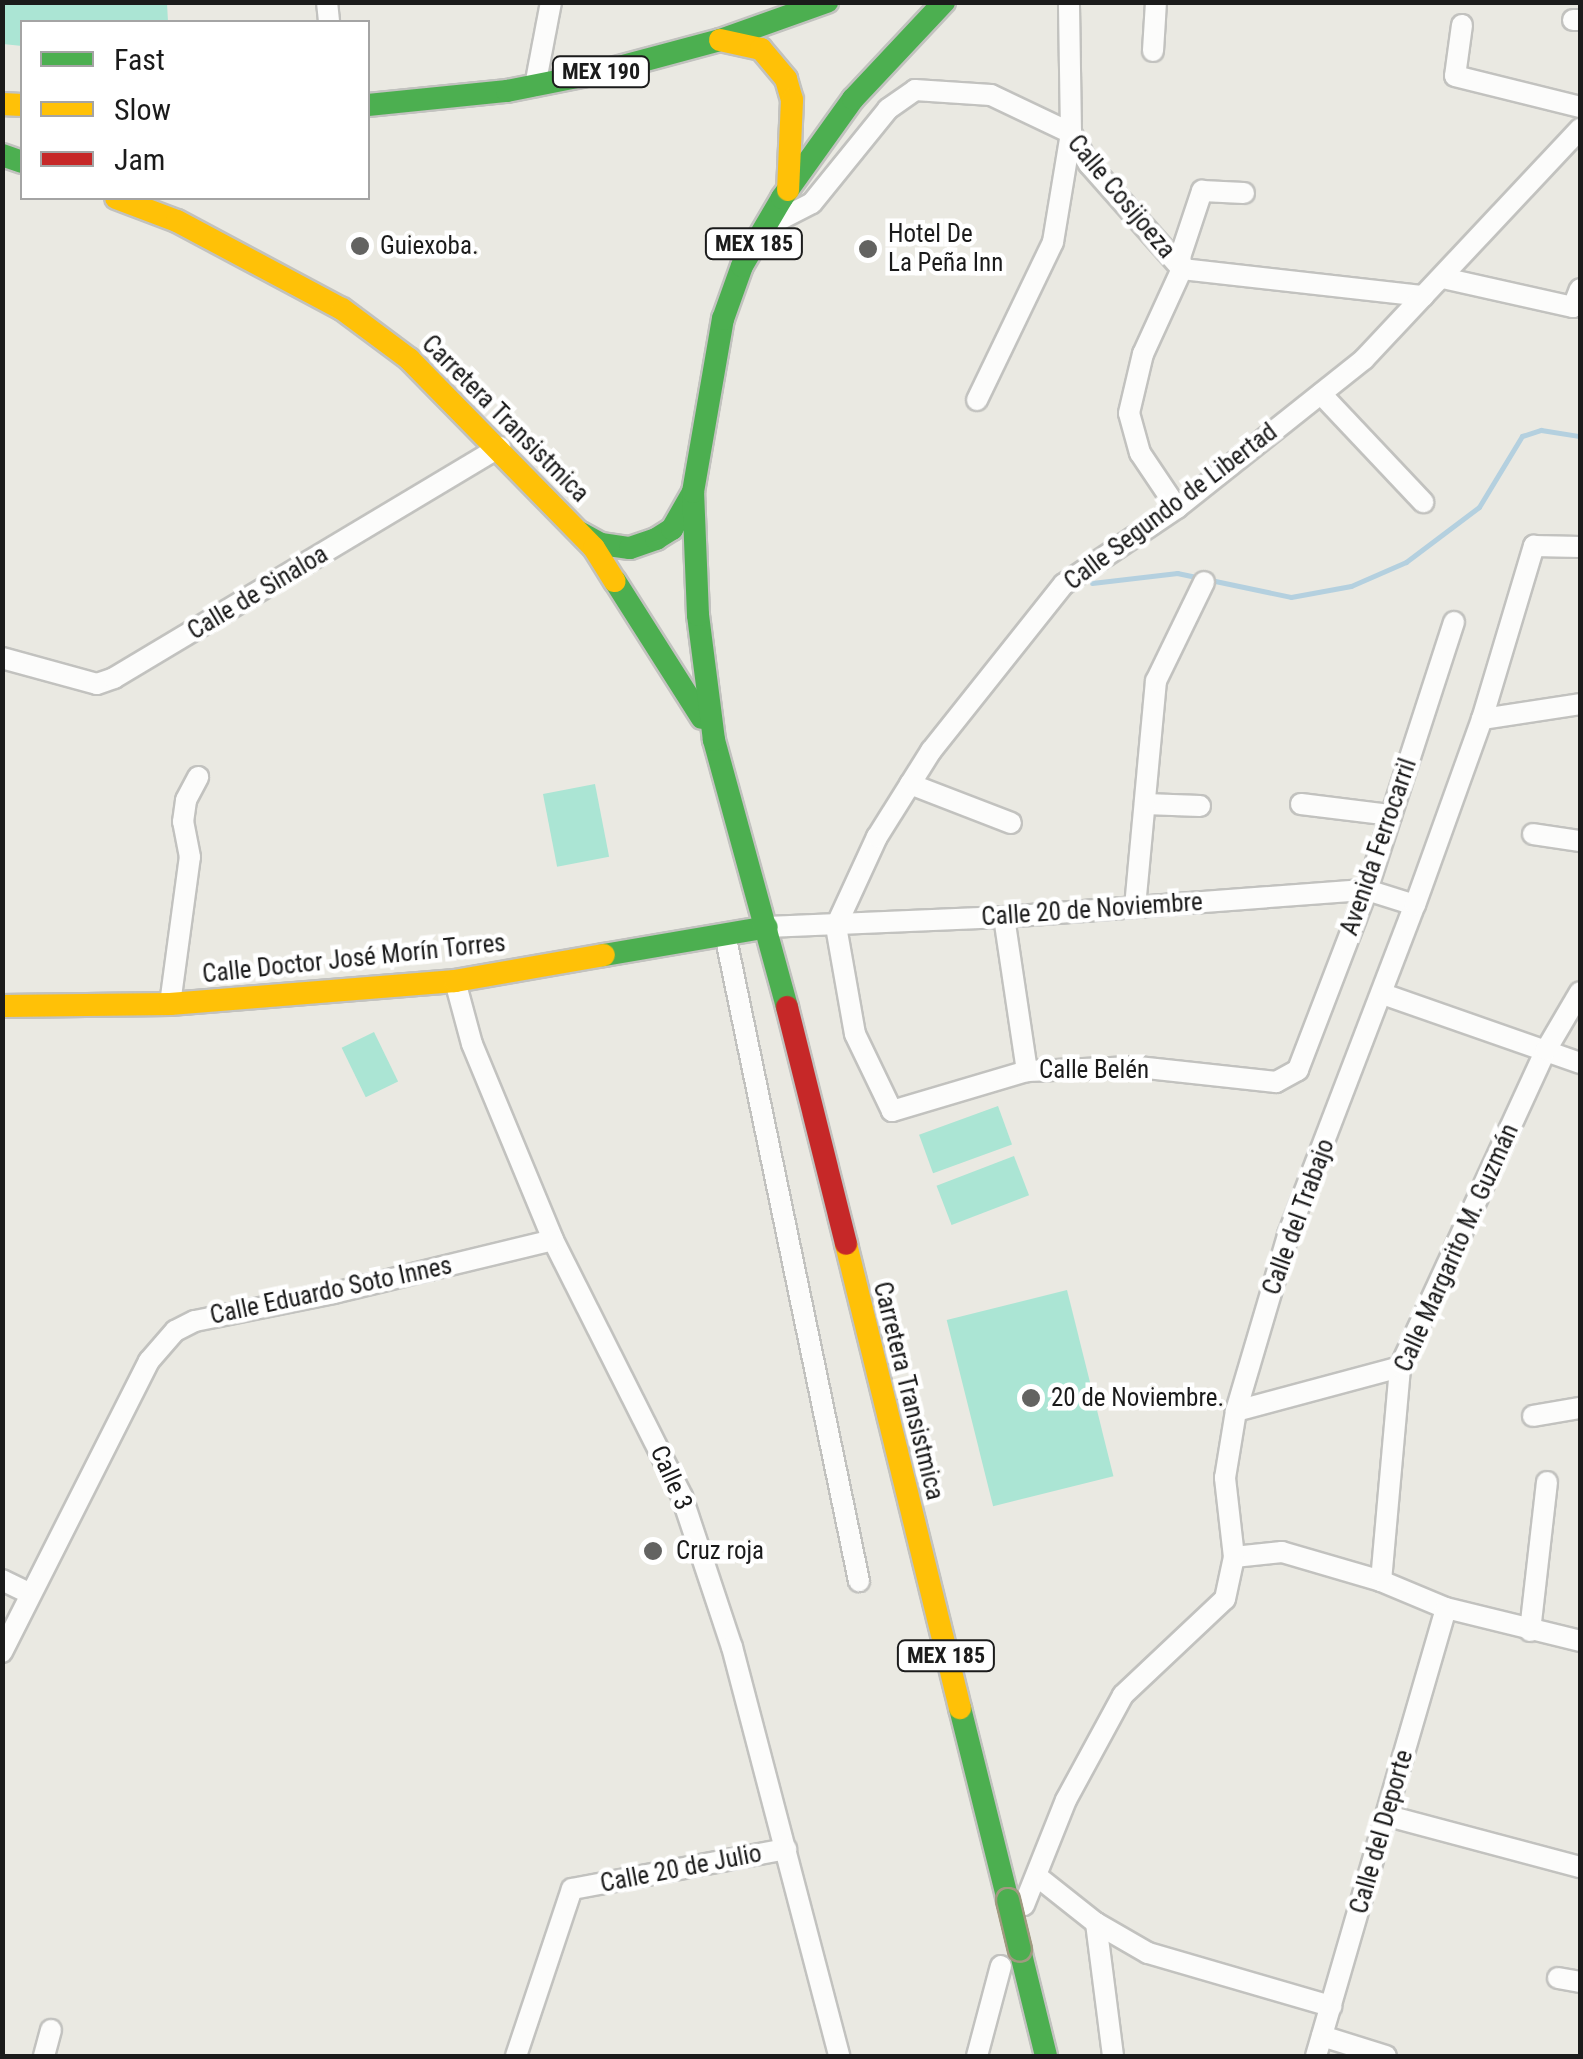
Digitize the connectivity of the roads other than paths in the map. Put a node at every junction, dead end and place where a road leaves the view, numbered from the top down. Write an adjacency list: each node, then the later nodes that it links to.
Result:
1 (550, 2): 9 (street)
2 (827, 2): 7 (main road, MEX 190)
3 (944, 2): 14 (main road, Carretera Transistmica / MEX 185)
4 (1069, 2): 13 (street)
5 (1156, 2): 8 (street)
6 (1462, 25): 11 (street)
7 (720, 40): 9 (main road, MEX 190); 14 (main road)
8 (1153, 51)
9 (536, 86): 10 (main road, MEX 190)
10 (370, 106)
11 (1580, 107)
12 (1580, 129): 21 (street, Calle Segundo de Libertad)
13 (1070, 133): 19 (street, Calle Cosijoeza); 20 (street, Calle Cosijoeza); 25 (street)
14 (788, 190): 19 (main road, Carretera Transistmica / MEX 185)
15 (1244, 193): 20 (street)
16 (121, 200): 18 (main road, Carretera Transistmica)
17 (165, 200): 18 (main road)
18 (177, 221): 26 (main road, Carretera Transistmica / MEX 185)
19 (762, 229): 27 (main road, Carretera Transistmica / MEX 185)
20 (1182, 269): 22 (street, Calle Cosijoeza); 29 (street)
21 (1443, 278): 22 (street, Calle Segundo de Libertad); 23 (street)
22 (1423, 296): 24 (street, Calle Segundo de Libertad)
23 (1577, 298)
24 (1322, 394): 28 (street); 29 (street, Calle Segundo de Libertad)
25 (977, 400)
26 (500, 446): 30 (main road, Carretera Transistmica / MEX 185); 34 (street, Calle de Sinaloa)
27 (693, 492): 30 (main road); 37 (main road, Carretera Transistmica / MEX 185)
28 (1423, 502)
29 (1177, 508): 39 (street, Calle Segundo de Libertad)
30 (578, 531): 37 (main road, Carretera Transistmica / MEX 185)
31 (1580, 548): 36 (street, Calle del Trabajo)
32 (1204, 582): 40 (street)
33 (1454, 622): 43 (street, Avenida Ferrocarril)
34 (2, 658)
35 (1580, 704): 36 (street)
36 (1482, 719): 48 (street, Calle del Trabajo)
37 (714, 740): 52 (main road, Carretera Transistmica / MEX 185)
38 (198, 777): 57 (street)
39 (910, 784): 44 (street); 51 (street, Calle Segundo de Libertad)
40 (1145, 804): 42 (street); 49 (street)
41 (1301, 804): 43 (street)
42 (1200, 806)
43 (1392, 815): 47 (street, Avenida Ferrocarril)
44 (1010, 823)
45 (1533, 834): 46 (street)
46 (1580, 842)
47 (1367, 890): 48 (street, Calle 20 de Noviembre); 49 (street, Calle 20 de Noviembre); 62 (street, Avenida Ferrocarril)
48 (1415, 906): 56 (street, Calle del Trabajo)
49 (1136, 907): 50 (street, Calle 20 de Noviembre)
50 (1004, 917): 51 (street, Calle 20 de Noviembre); 61 (street)
51 (836, 926): 52 (street, Calle 20 de Noviembre); 61 (street, Calle Belén)
52 (767, 928): 53 (main road, Calle Doctor José Morín Torres); 82 (main road, Carretera Transistmica / MEX 185)
53 (725, 934): 54 (main road, Calle Doctor José Morín Torres); 72 (street)
54 (455, 981): 57 (main road, Calle Doctor José Morín Torres); 63 (street, Calle 3)
55 (1580, 992): 59 (street, Calle Margarito M. Guzmán)
56 (1383, 994): 59 (street); 66 (street, Calle del Trabajo)
57 (170, 1004): 58 (main road, Calle Doctor José Morín Torres)
58 (2, 1006)
59 (1546, 1050): 60 (street); 64 (street, Calle Margarito M. Guzmán)
60 (1580, 1063)
61 (1027, 1070): 62 (street, Calle Belén)
62 (1298, 1070)
63 (552, 1240): 73 (street, Calle Eduardo Soto Innes); 79 (street, Calle 3)
64 (1400, 1366): 66 (street); 71 (street, Calle Margarito M. Guzmán)
65 (1580, 1408): 67 (street)
66 (1236, 1410): 69 (street, Calle del Trabajo)
67 (1532, 1416)
68 (1546, 1482): 75 (street)
69 (1234, 1557): 71 (street); 81 (street)
70 (2, 1580): 73 (street)
71 (1381, 1580): 74 (street)
72 (859, 1582)
73 (31, 1594): 77 (street, Calle Eduardo Soto Innes)
74 (1446, 1608): 75 (street); 78 (street, Calle del Deporte)
75 (1530, 1631): 76 (street)
76 (1580, 1640)
77 (2, 1652)
78 (1388, 1816): 80 (street); 87 (street, Calle del Deporte)
79 (786, 1849): 91 (street, Calle 20 de Julio); 92 (street, Calle 3)
80 (1580, 1868)
81 (1038, 1876): 82 (street); 83 (street)
82 (1016, 1902): 94 (main road, Carretera Transistmica / MEX 185, bridge)
83 (1096, 1923): 87 (street); 95 (street)
84 (1001, 1966): 93 (street)
85 (1558, 1978): 86 (street)
86 (1580, 1982)
87 (1332, 2006): 89 (street, Calle del Deporte)
88 (50, 2030): 90 (street)
89 (1319, 2046): 96 (street)
90 (44, 2056)
91 (516, 2056)
92 (839, 2056)
93 (978, 2056)
94 (1046, 2056)
95 (1112, 2056)
96 (1386, 2056)

